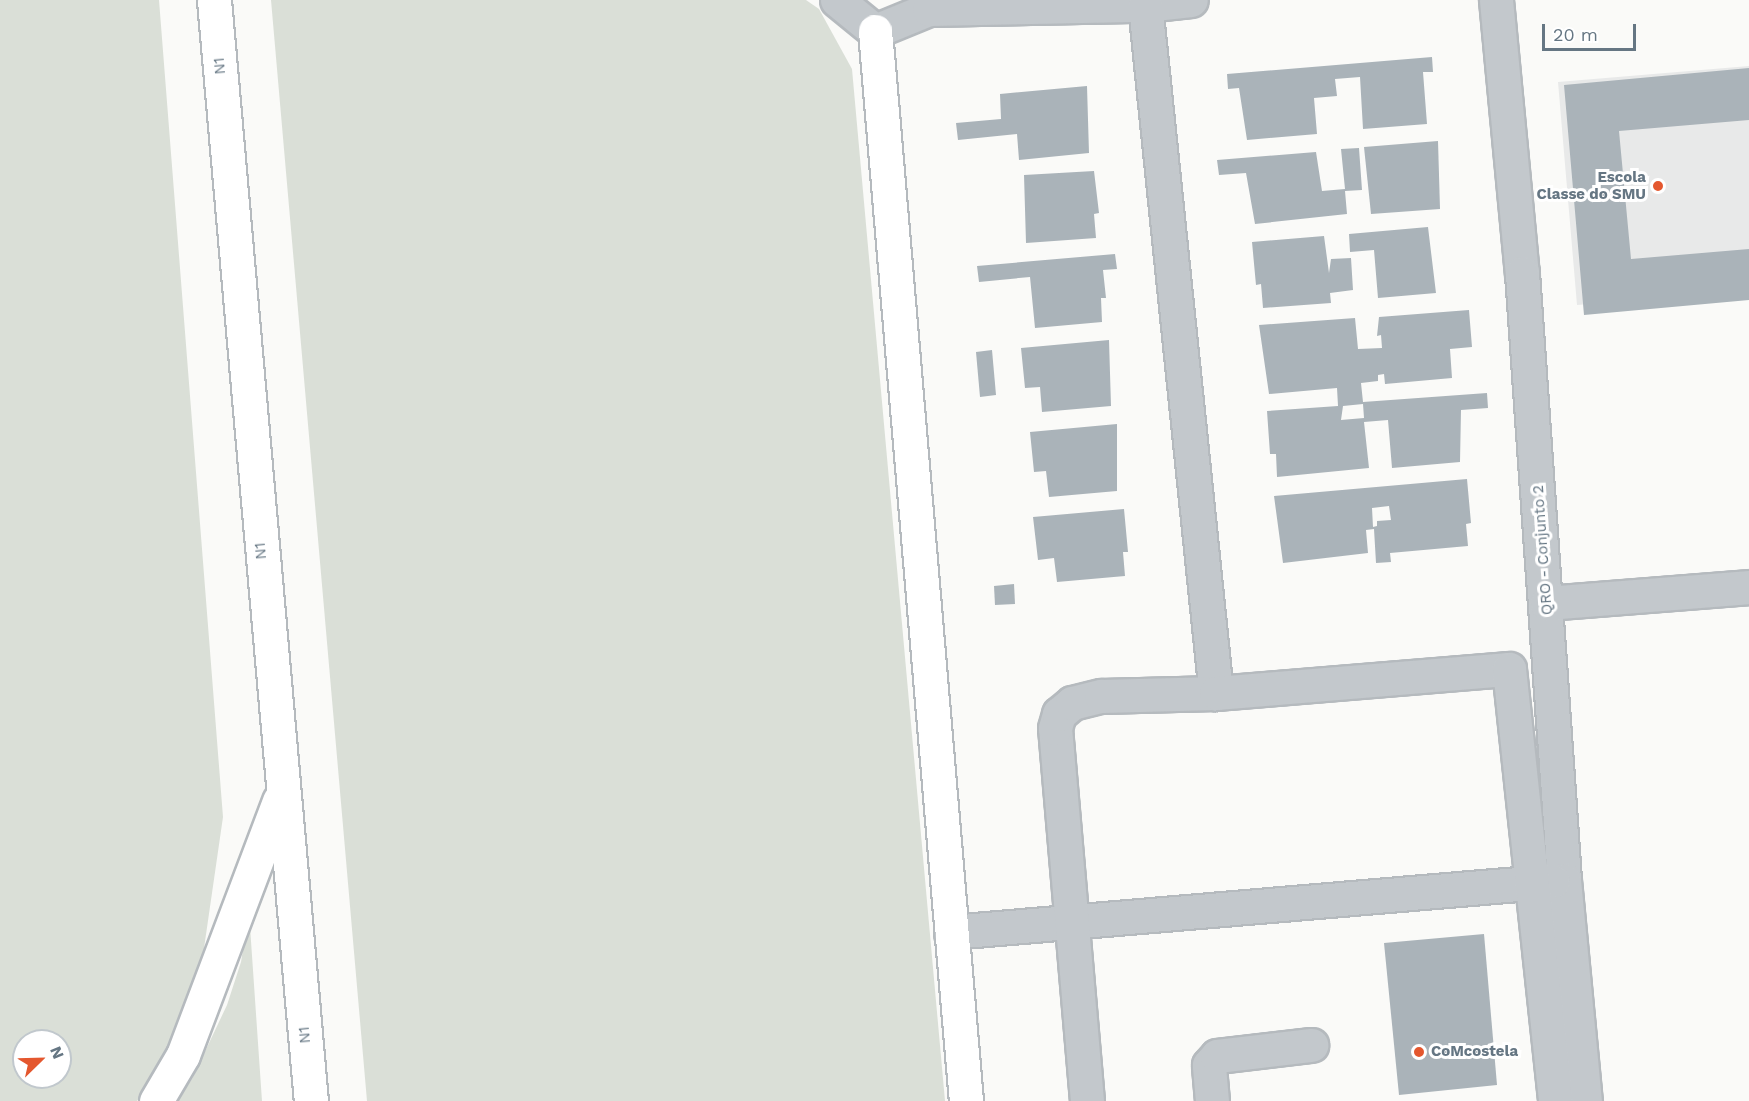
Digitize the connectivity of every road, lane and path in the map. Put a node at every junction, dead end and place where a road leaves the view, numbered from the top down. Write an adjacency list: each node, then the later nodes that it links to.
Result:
1 (214, 0): 10 (main road, N1)
2 (837, 0): 6 (street)
3 (1191, 0): 5 (street)
4 (1496, 0): 8 (street, QRO - Conjunto 2)
5 (1145, 5): 6 (street); 9 (street)
6 (875, 31): 14 (main road)
7 (1749, 587): 8 (street)
8 (1547, 603): 11 (street, QRO - Conjunto 2)
9 (1216, 693): 12 (street); 13 (street)
10 (282, 792): 16 (main road); 17 (main road, N1)
11 (1564, 880): 12 (street); 22 (street, QRO - Conjunto 2)
12 (1532, 883): 13 (street); 21 (street)
13 (1072, 921): 14 (street); 19 (street)
14 (951, 932): 18 (main road)
15 (1311, 1045): 20 (street)
16 (156, 1101)
17 (311, 1101)
18 (966, 1101)
19 (1087, 1101)
20 (1212, 1101)
21 (1555, 1101)
22 (1585, 1101)

